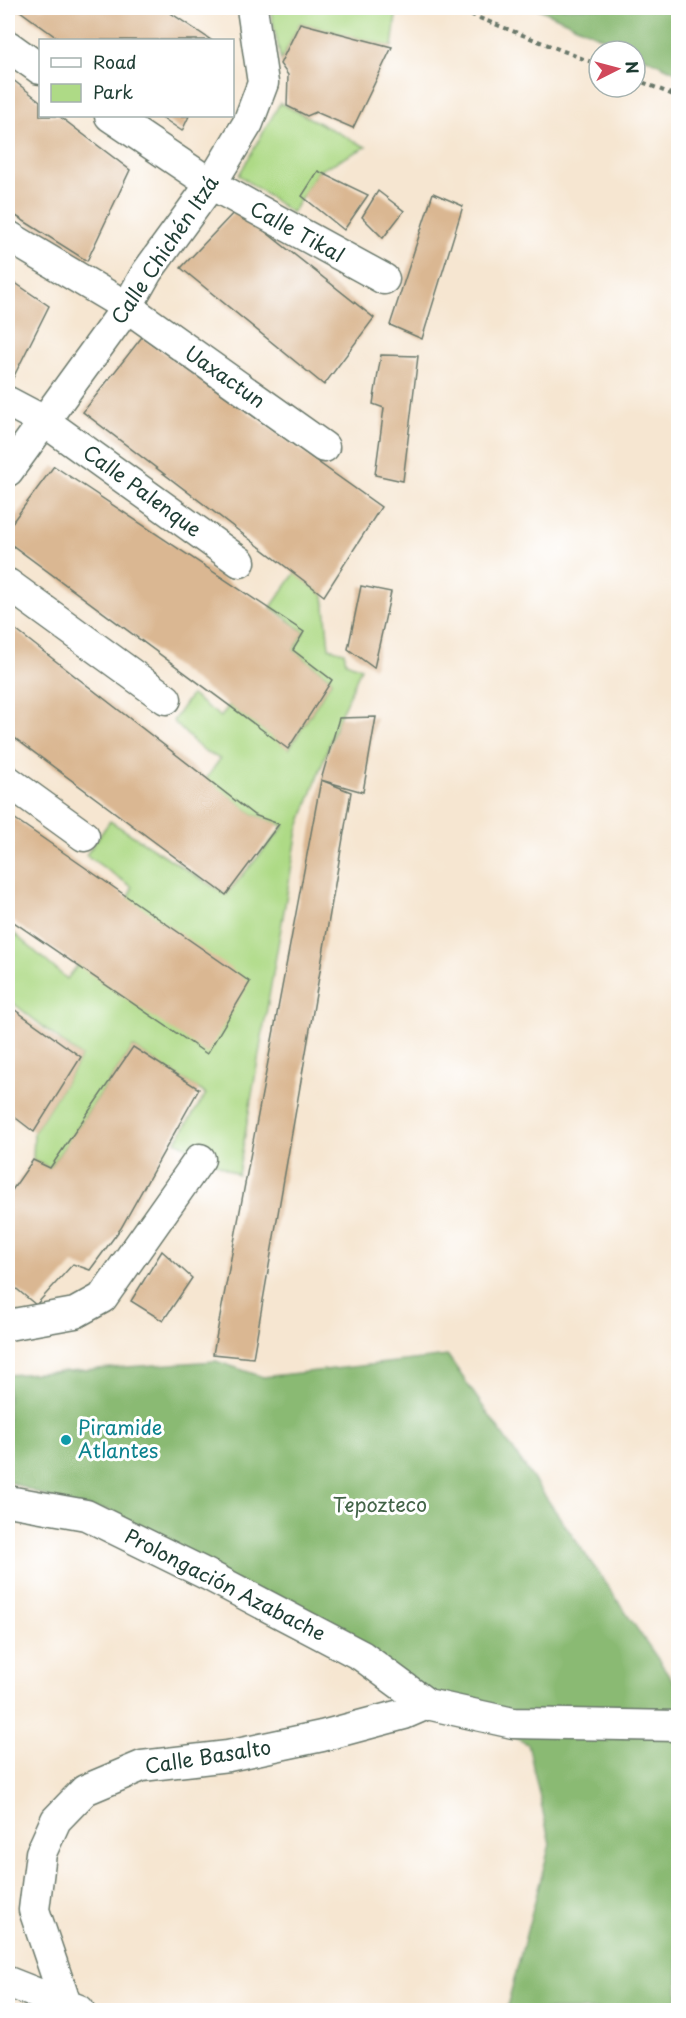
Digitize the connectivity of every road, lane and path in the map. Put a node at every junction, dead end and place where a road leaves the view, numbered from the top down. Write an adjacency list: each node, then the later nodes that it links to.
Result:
1 (252, 8): 9 (street, Calle Chichén Itzá)
2 (454, 8): 4 (path)
3 (8, 46): 5 (street)
4 (587, 60)
5 (39, 68)
6 (647, 84): 7 (path)
7 (678, 97)
8 (111, 117): 9 (street, Calle Tikal)
9 (211, 184): 11 (street, Calle Tikal); 12 (street, Calle Chichén Itzá)
10 (8, 236): 12 (street, Uaxactun)
11 (384, 279)
12 (127, 307): 14 (street, Calle Chichén Itzá); 15 (street, Uaxactun)
13 (8, 402): 14 (street, Calle Palenque)
14 (44, 421): 16 (street, Calle Chichén Itzá); 17 (street, Calle Palenque)
15 (324, 447)
16 (8, 471)
17 (240, 562)
18 (8, 584): 19 (street)
19 (166, 699)
20 (8, 781): 21 (street)
21 (84, 836)
22 (200, 1160): 23 (street)
23 (8, 1325)
24 (8, 1501): 25 (street, Prolongación Azabache)
25 (427, 1704): 26 (street); 28 (street, Calle Basalto)
26 (678, 1726)
27 (8, 1982): 28 (street)
28 (71, 2009)

